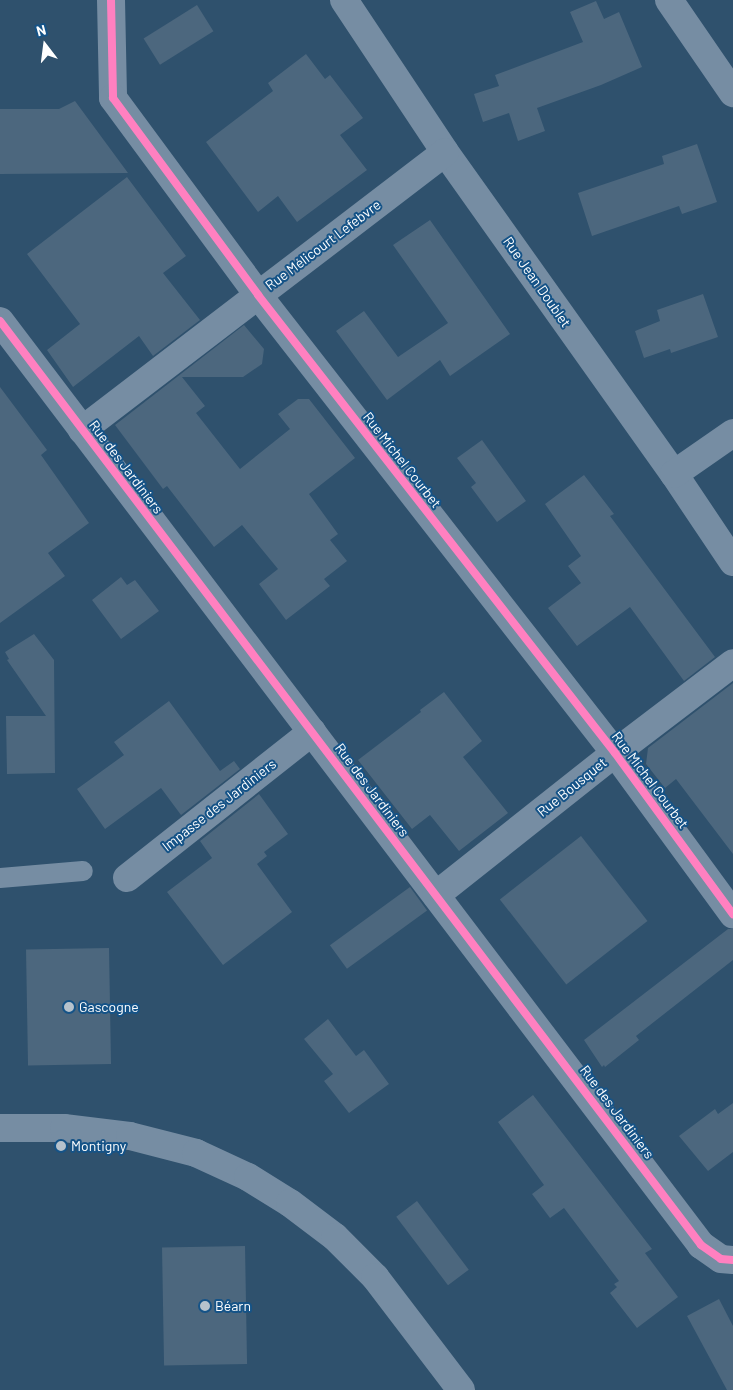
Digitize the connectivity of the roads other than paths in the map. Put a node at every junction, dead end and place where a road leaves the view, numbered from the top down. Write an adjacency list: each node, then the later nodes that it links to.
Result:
1 (111, 0): 6 (street, Rue Michel Courbet)
2 (344, 0): 5 (street, Rue Jean Doublet)
3 (669, 0): 4 (street)
4 (733, 93)
5 (445, 152): 6 (street, Rue Mélicourt Lefebvre); 10 (street, Rue Jean Doublet)
6 (258, 295): 8 (street, Rue Mélicourt Lefebvre); 14 (street, Rue Michel Courbet)
7 (0, 321): 8 (street, Rue des Jardiniers)
8 (82, 430): 13 (street, Rue des Jardiniers)
9 (733, 433): 10 (street)
10 (674, 474): 11 (street, Rue Jean Doublet)
11 (733, 562)
12 (733, 663): 14 (street, Rue Bousquet)
13 (312, 732): 17 (street, Impasse des Jardiniers); 18 (street, Rue des Jardiniers)
14 (615, 752): 18 (street, Rue Bousquet); 19 (street, Rue Michel Courbet)
15 (83, 871): 16 (lane)
16 (0, 878)
17 (126, 878)
18 (436, 895): 21 (street, Rue des Jardiniers)
19 (733, 914)
20 (0, 1128): 22 (street)
21 (733, 1260)
22 (461, 1390)

